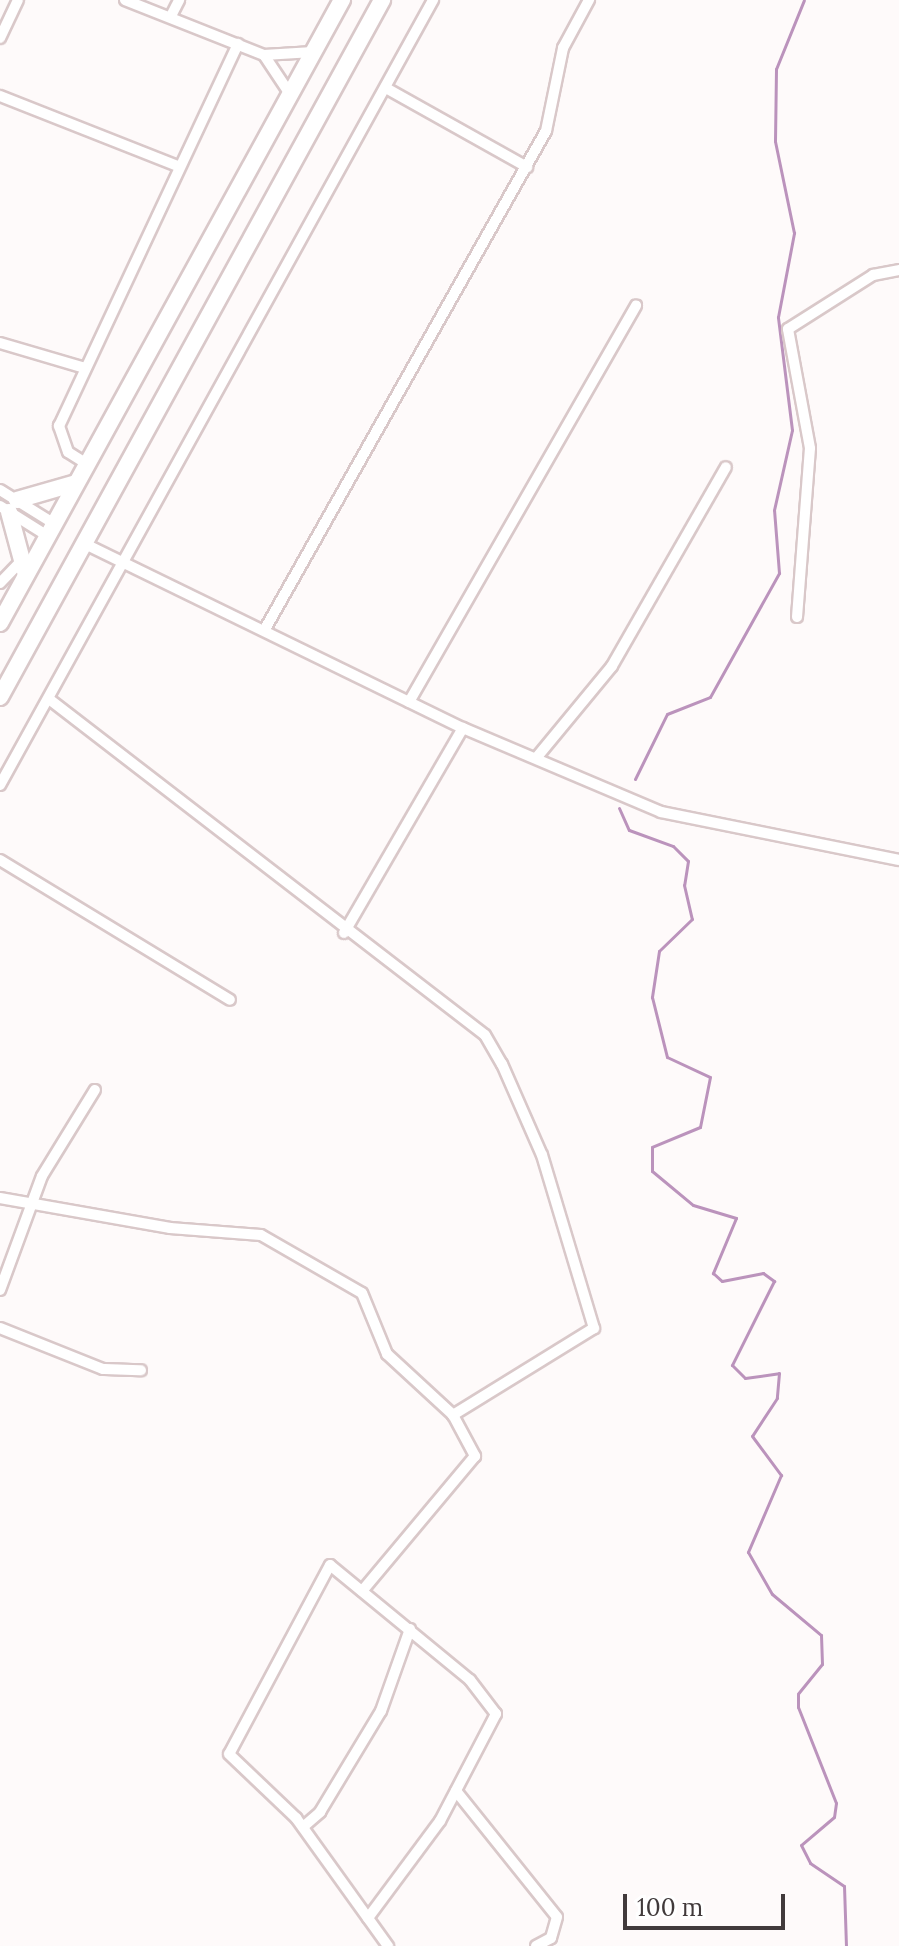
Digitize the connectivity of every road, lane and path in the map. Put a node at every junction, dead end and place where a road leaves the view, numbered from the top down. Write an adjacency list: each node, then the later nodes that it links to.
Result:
1 (18, 0): 9 (street)
2 (125, 0): 8 (street)
3 (179, 0): 8 (street)
4 (342, 0): 11 (highway)
5 (382, 0): 28 (highway)
6 (433, 0): 13 (street)
7 (589, 0): 17 (street)
8 (171, 16): 10 (street)
9 (0, 38)
10 (238, 44): 12 (street); 16 (street)
11 (313, 52): 12 (street); 14 (highway)
12 (264, 55): 14 (street)
13 (386, 88): 17 (street); 29 (street)
14 (290, 94): 22 (highway)
15 (0, 96): 16 (street)
16 (180, 167): 21 (street)
17 (527, 167): 34 (street)
18 (899, 270): 32 (street)
19 (636, 305): 37 (street)
20 (0, 343): 21 (street)
21 (85, 368): 22 (street)
22 (87, 464): 24 (highway)
23 (726, 467): 39 (street)
24 (76, 483): 26 (highway); 27 (highway)
25 (0, 490): 26 (street)
26 (8, 506): 27 (street); 30 (highway)
27 (50, 529): 30 (highway)
28 (85, 544): 29 (street); 35 (highway)
29 (125, 561): 34 (street); 36 (street)
30 (24, 567): 31 (street); 33 (highway)
31 (0, 583)
32 (797, 617)
33 (0, 623)
34 (265, 629): 37 (street)
35 (0, 697)
36 (49, 699): 40 (street); 43 (street)
37 (409, 702): 38 (street)
38 (463, 728): 39 (street); 43 (street)
39 (537, 757): 42 (street)
40 (0, 785)
41 (0, 860): 44 (street)
42 (899, 860)
43 (344, 933): 51 (street)
44 (230, 1000)
45 (95, 1090): 47 (street)
46 (0, 1198): 47 (street)
47 (29, 1203): 48 (street); 51 (street)
48 (0, 1290)
49 (0, 1328): 50 (street)
50 (141, 1370)
51 (453, 1415): 52 (street)
52 (362, 1591): 53 (street); 55 (street)
53 (410, 1629): 54 (street); 55 (street)
54 (456, 1791): 56 (street); 58 (street)
55 (303, 1827): 56 (street)
56 (368, 1918): 57 (street)
57 (388, 1946)
58 (536, 1946)

